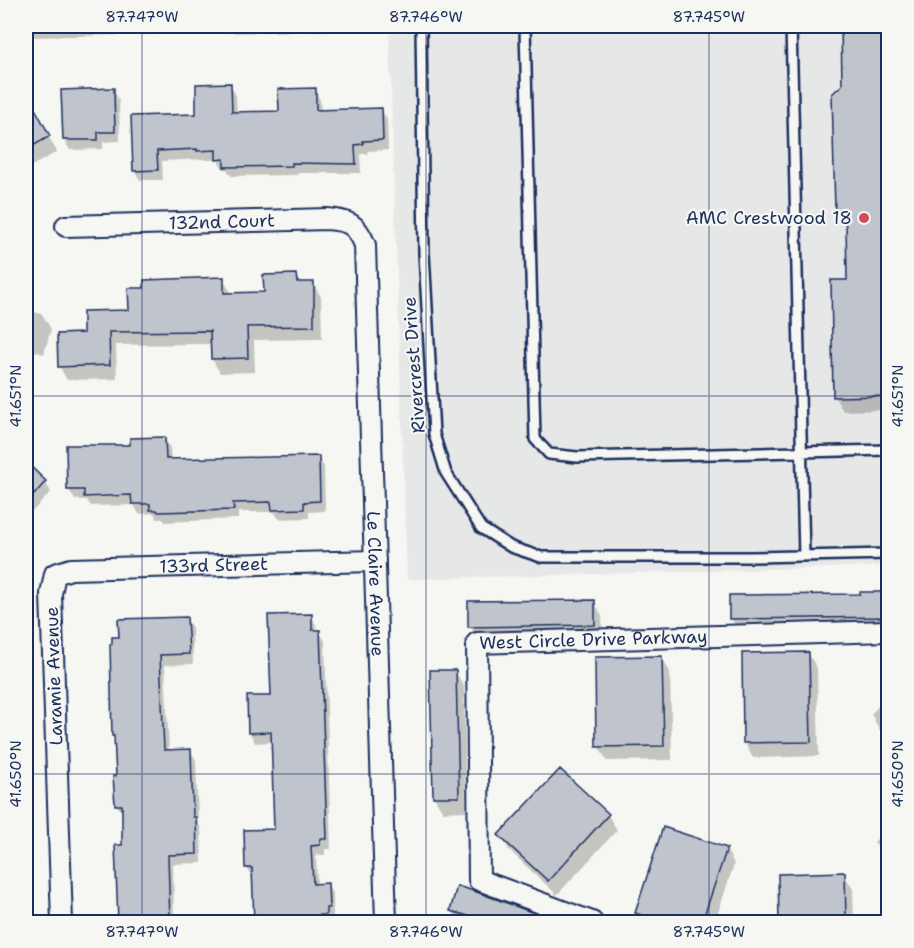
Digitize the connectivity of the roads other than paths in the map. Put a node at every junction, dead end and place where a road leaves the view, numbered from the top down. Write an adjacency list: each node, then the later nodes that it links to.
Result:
1 (421, 26): 9 (lane, Rivercrest Drive)
2 (525, 26): 7 (lane)
3 (791, 26): 7 (lane)
4 (66, 226): 5 (street, 132nd Court)
5 (365, 244): 10 (street, Le Claire Avenue)
6 (888, 450): 7 (lane)
7 (801, 452): 9 (lane)
8 (888, 554): 9 (lane, Rivercrest Drive)
9 (804, 556)
10 (375, 561): 11 (street, 133rd Street); 14 (street, Le Claire Avenue)
11 (55, 574): 13 (street, Laramie Avenue)
12 (888, 631): 15 (street, West Circle Drive Parkway)
13 (62, 922)
14 (386, 922)
15 (592, 922)

